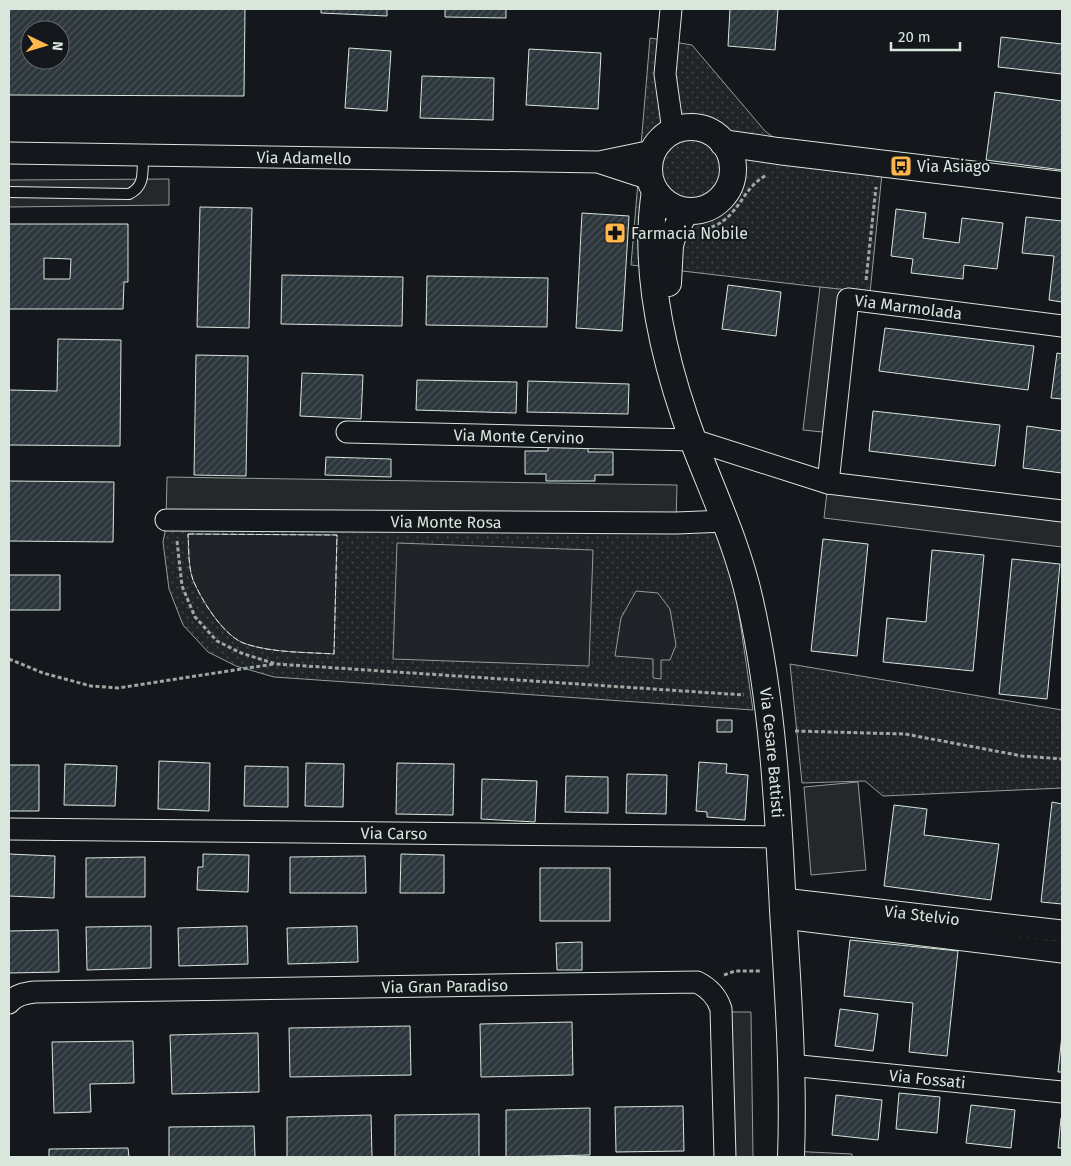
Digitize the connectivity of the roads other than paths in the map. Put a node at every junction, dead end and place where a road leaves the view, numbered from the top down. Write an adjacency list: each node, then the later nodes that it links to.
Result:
1 (671, 9): 2 (street)
2 (673, 131): 3 (street); 4 (street)
3 (723, 142): 8 (street); 9 (street)
4 (652, 152): 7 (street, Via Adamello); 10 (street)
5 (9, 153): 6 (street, Via Adamello)
6 (143, 154): 7 (street, Via Adamello); 12 (lane)
7 (599, 162): 10 (street, Via Adamello)
8 (774, 162): 9 (street); 11 (street)
9 (732, 178): 13 (street)
10 (652, 185): 13 (street); 15 (street, Via Cesare Battisti)
11 (1062, 185)
12 (9, 192)
13 (692, 221): 15 (street, Via Cesare Battisti)
14 (1062, 326): 18 (street, Via Marmolada)
15 (669, 362): 17 (street, Via Cesare Battisti)
16 (346, 432): 17 (street, Via Monte Cervino)
17 (693, 440): 18 (street); 21 (street, Via Cesare Battisti)
18 (828, 483): 19 (street)
19 (1062, 510)
20 (174, 521): 21 (street, Via Monte Rosa)
21 (726, 521): 23 (street, Via Cesare Battisti)
22 (9, 829): 23 (street, Via Carso)
23 (779, 837): 24 (street, Via Cesare Battisti)
24 (783, 908): 25 (street, Via Stelvio); 26 (street, Via Stelvio); 28 (street, Via Cesare Battisti)
25 (1062, 931)
26 (1062, 952)
27 (9, 1003): 30 (street, Via Gran Paradiso)
28 (790, 1065): 29 (street, Via Fossati); 31 (street, Via Cesare Battisti)
29 (1062, 1092)
30 (725, 1157)
31 (791, 1157)

